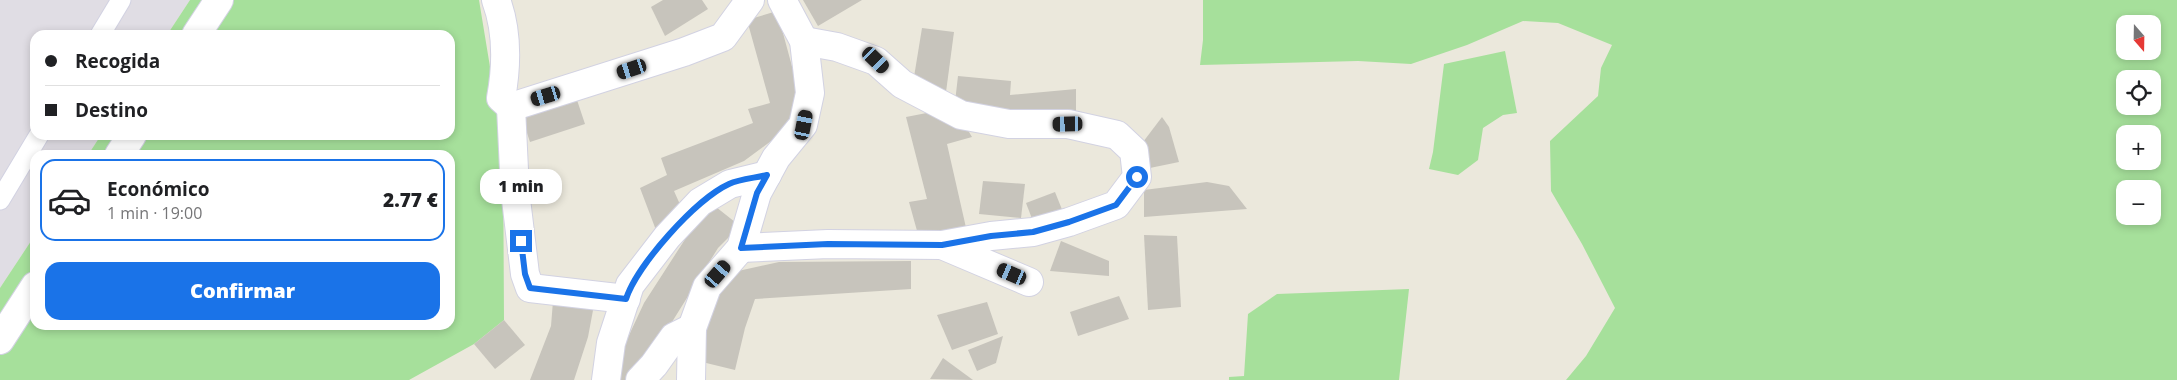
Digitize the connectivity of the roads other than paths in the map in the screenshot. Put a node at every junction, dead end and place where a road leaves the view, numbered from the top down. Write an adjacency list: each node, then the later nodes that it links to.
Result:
1 (121, 0): 6 (lane)
2 (219, 0): 7 (street)
3 (496, 0): 9 (street)
4 (750, 0): 9 (street)
5 (782, 0): 8 (street)
6 (103, 30)
7 (199, 30)
8 (804, 41): 11 (street); 13 (street)
9 (511, 107): 17 (street)
10 (30, 150): 12 (lane)
11 (767, 175): 14 (street); 17 (street)
12 (0, 200)
13 (942, 245): 14 (street); 15 (street)
14 (741, 248): 18 (street)
15 (1029, 282)
16 (30, 294): 19 (street)
17 (626, 299): 20 (street)
18 (692, 328): 21 (street); 22 (street)
19 (0, 340)
20 (606, 380)
21 (640, 380)
22 (691, 380)

